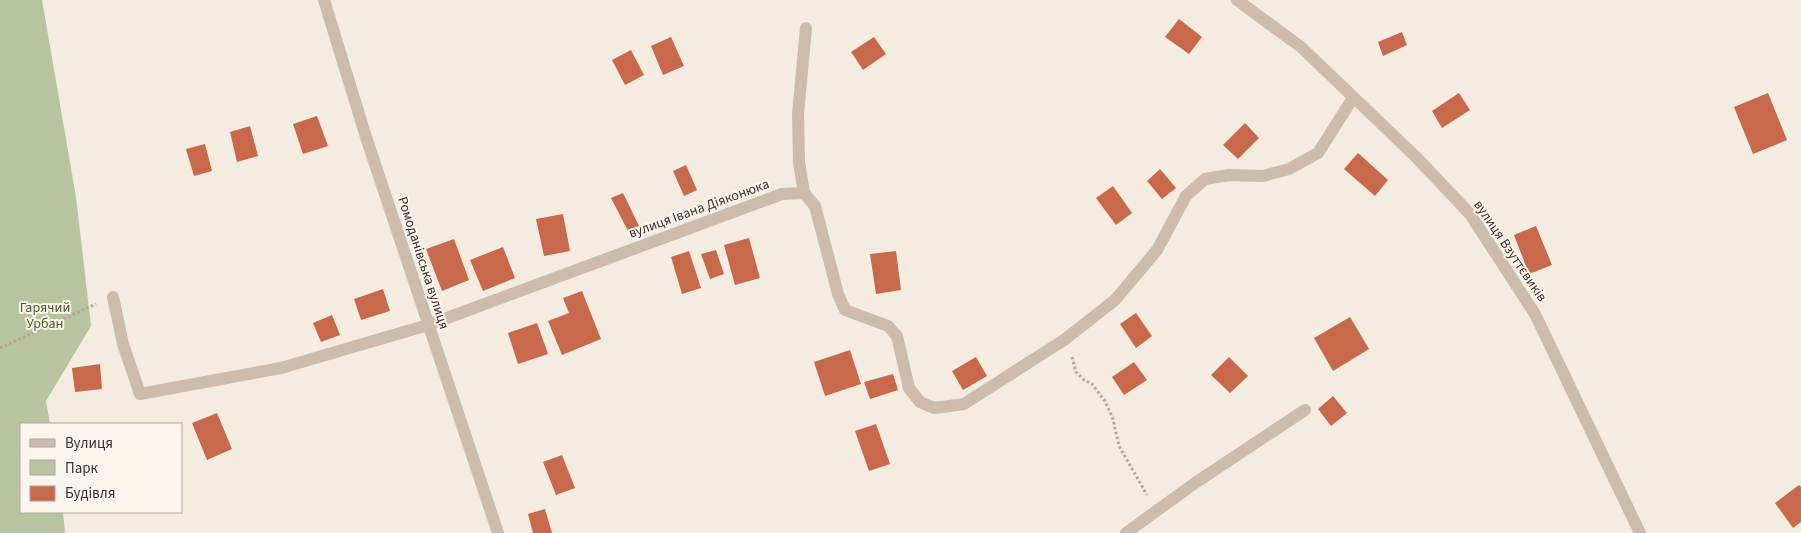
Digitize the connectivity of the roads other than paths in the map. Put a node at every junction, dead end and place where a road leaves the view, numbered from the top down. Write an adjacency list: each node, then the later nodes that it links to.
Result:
1 (324, 0): 7 (street, Ромоданівська вулиця)
2 (1237, 0): 4 (street, вулиця Взуттєвиків)
3 (806, 28): 5 (street)
4 (1353, 98): 5 (street); 11 (street, вулиця Взуттєвиків)
5 (804, 193): 7 (street, вулиця Івана Діяконюка)
6 (113, 297): 7 (street, вулиця Івана Діяконюка)
7 (428, 325): 9 (street, Ромоданівська вулиця)
8 (1305, 410): 10 (street)
9 (498, 533)
10 (1126, 533)
11 (1640, 533)

